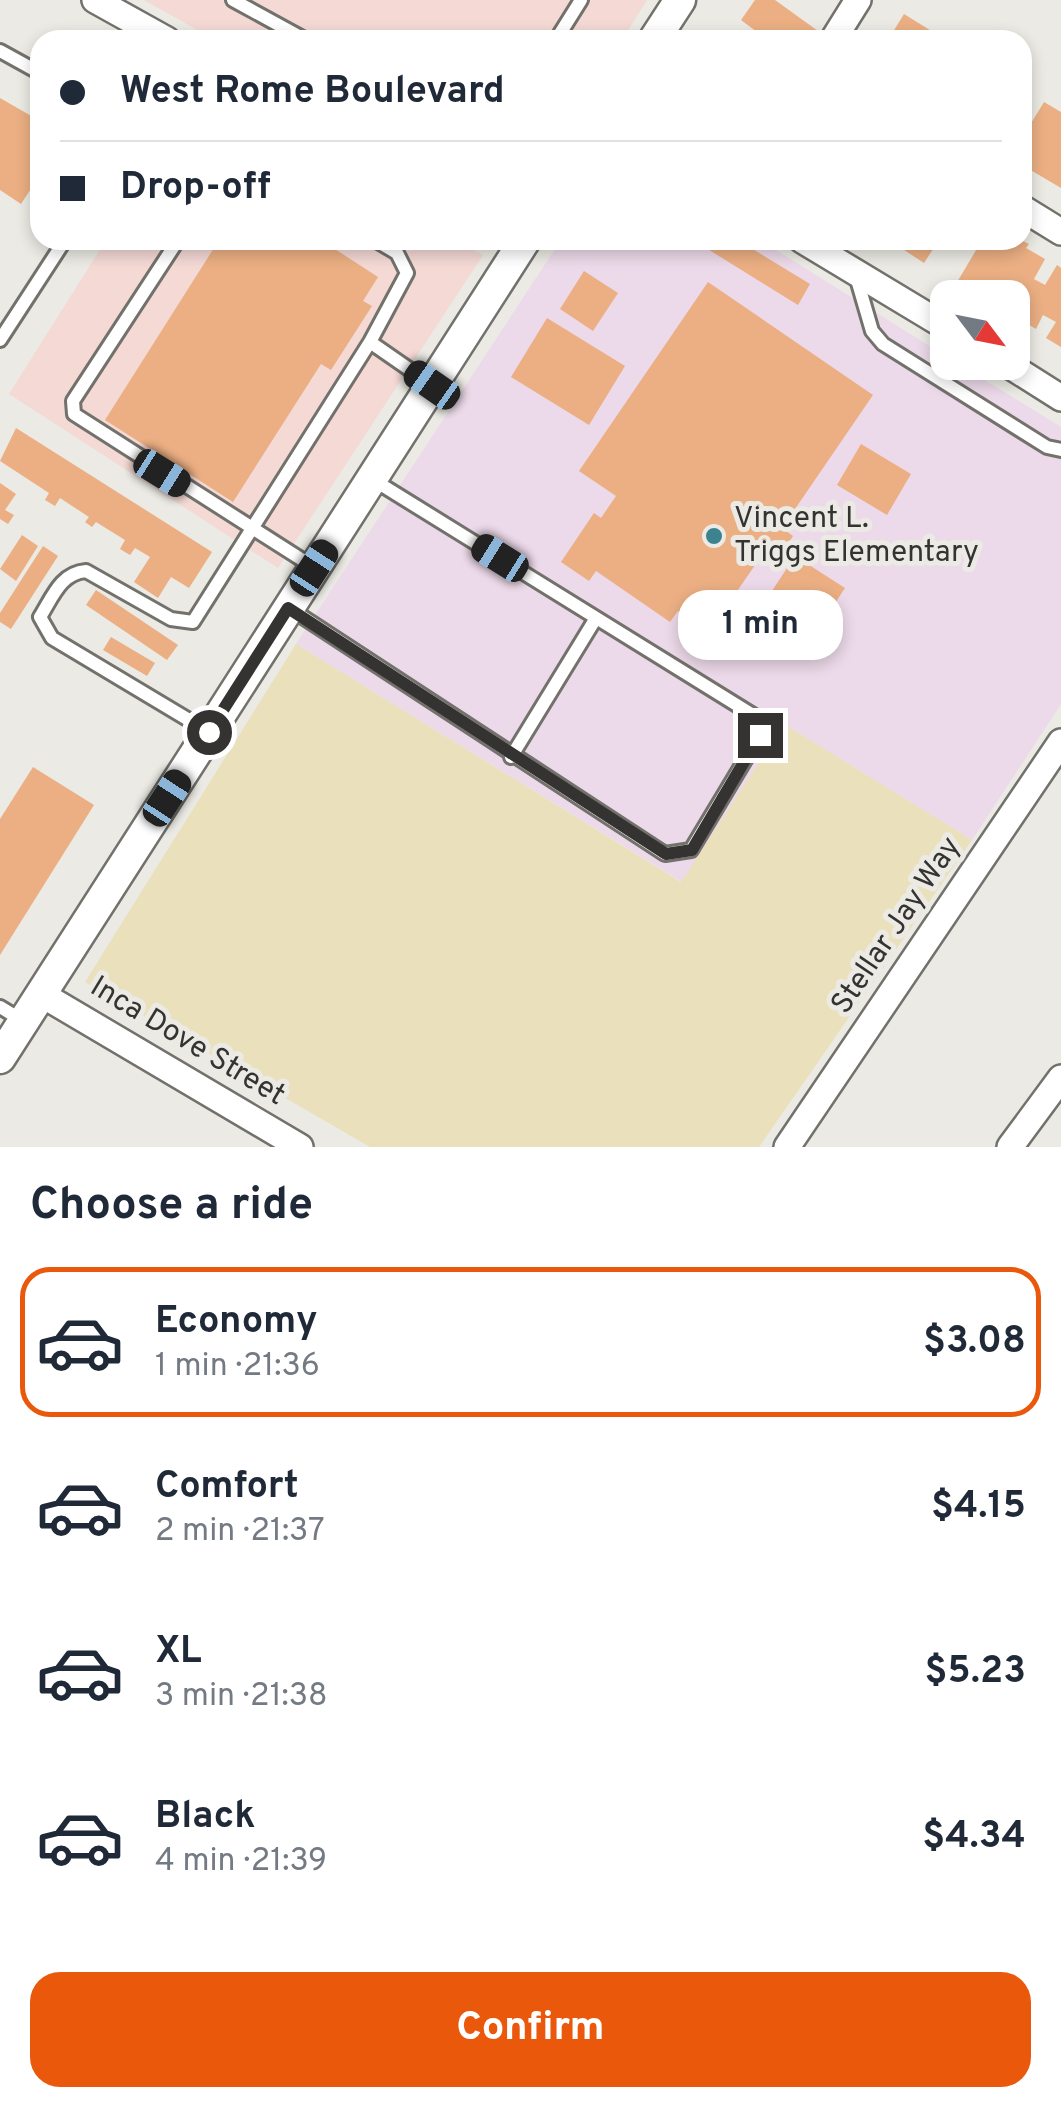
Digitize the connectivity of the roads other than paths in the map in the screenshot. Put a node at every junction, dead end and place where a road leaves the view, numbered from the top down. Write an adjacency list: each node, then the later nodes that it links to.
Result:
1 (97, 0): 6 (street)
2 (233, 0): 7 (lane)
3 (581, 0): 8 (lane)
4 (680, 0): 9 (street)
5 (858, 0): 10 (street)
6 (150, 30)
7 (288, 30)
8 (562, 30)
9 (660, 30)
10 (839, 30)
11 (0, 51): 12 (lane)
12 (30, 68)
13 (1032, 214): 14 (street)
14 (1061, 232)
15 (58, 250): 22 (lane)
16 (172, 250): 29 (lane)
17 (392, 250): 23 (lane)
18 (519, 250): 25 (street)
19 (819, 250): 20 (street)
20 (855, 272): 21 (street); 27 (lane)
21 (930, 317)
22 (0, 340)
23 (370, 342): 25 (lane); 29 (lane)
24 (1030, 378): 26 (street)
25 (432, 385): 28 (street)
26 (1061, 398)
27 (1061, 450)
28 (372, 479): 30 (street); 32 (lane)
29 (252, 528): 30 (lane); 33 (lane)
30 (314, 568): 31 (street)
31 (288, 608): 33 (street); 35 (lane)
32 (596, 618): 35 (lane); 35 (lane)
33 (209, 732): 36 (street)
34 (1061, 742): 41 (street, Stellar Jay Way)
35 (511, 756)
36 (41, 994): 37 (street); 40 (street, Inca Dove Street)
37 (12, 1014): 38 (street)
38 (0, 1056)
39 (1061, 1078): 42 (street)
40 (300, 1147)
41 (788, 1147)
42 (1010, 1147)

